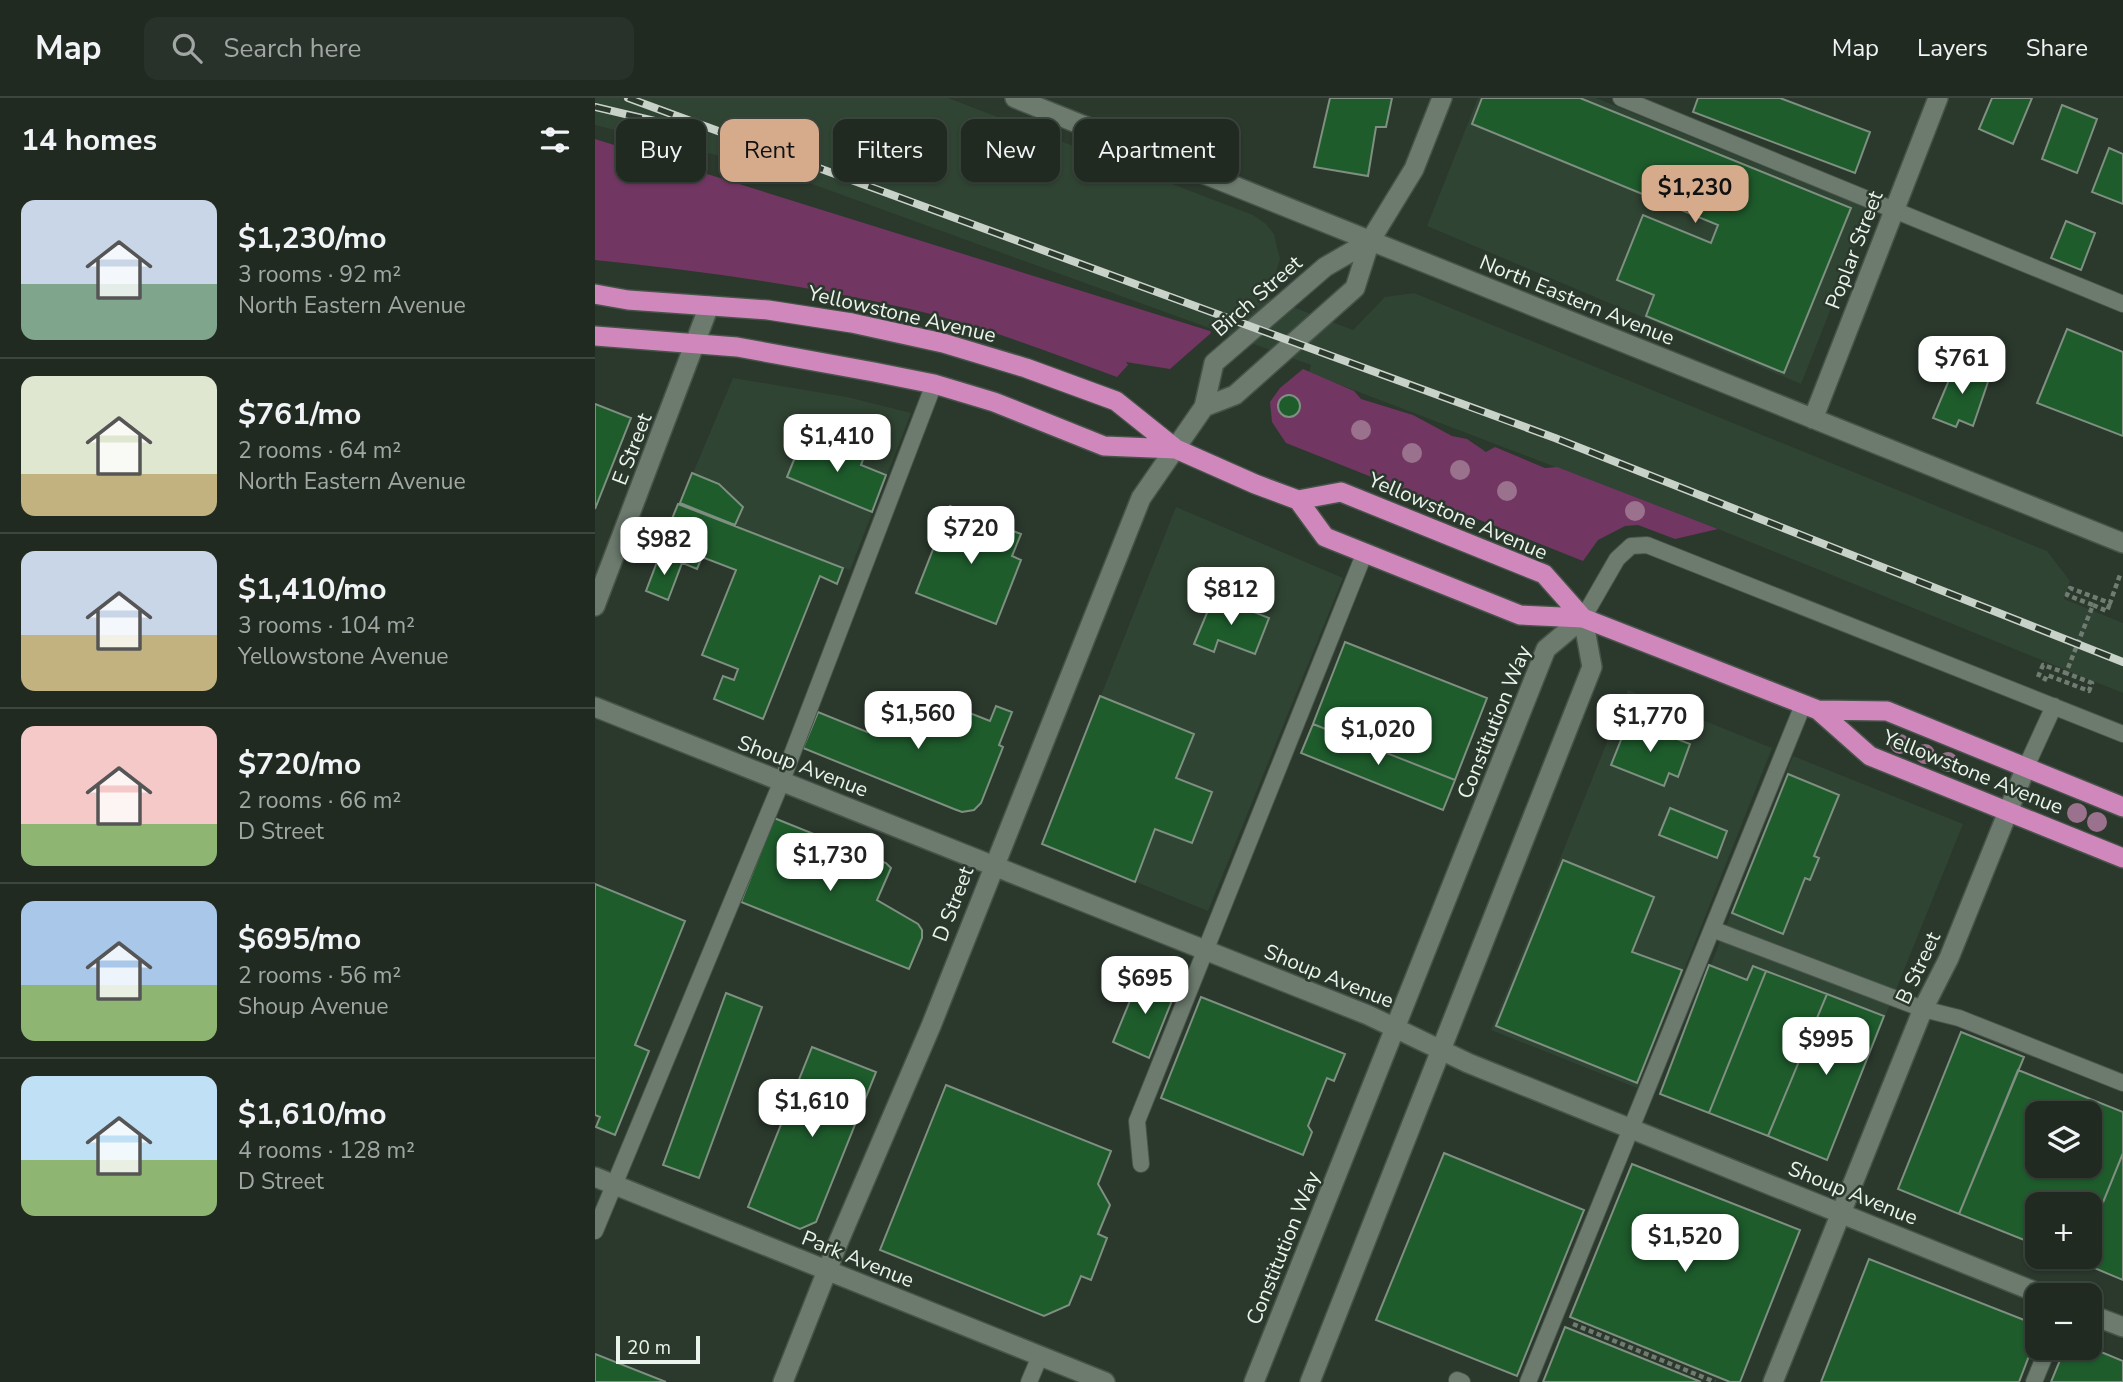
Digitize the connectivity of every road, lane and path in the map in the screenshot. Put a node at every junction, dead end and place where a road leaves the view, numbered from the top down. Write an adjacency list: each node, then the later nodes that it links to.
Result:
1 (1016, 98): 6 (street, North Eastern Avenue)
2 (1442, 98): 6 (street, Birch Street)
3 (1621, 98): 5 (lane)
4 (1938, 98): 5 (street, Poplar Street)
5 (1894, 209): 8 (lane); 14 (street, Poplar Street)
6 (1370, 241): 13 (street, Birch Street); 13 (street, Birch Street); 14 (street, North Eastern Avenue)
7 (595, 294): 9 (highway, Yellowstone Avenue)
8 (2123, 304)
9 (709, 306): 11 (street, E Street); 15 (highway, Yellowstone Avenue)
10 (595, 336): 11 (highway, Yellowstone Avenue)
11 (696, 343): 12 (highway, Yellowstone Avenue); 22 (street, E Street)
12 (934, 384): 15 (highway, Yellowstone Avenue); 32 (lane)
13 (1204, 407): 15 (street, Birch Street)
14 (1813, 419): 17 (street, North Eastern Avenue)
15 (1176, 449): 16 (highway, Yellowstone Avenue); 36 (street, D Street)
16 (1298, 500): 18 (highway, Yellowstone Avenue); 23 (highway, Yellowstone Avenue)
17 (2123, 543)
18 (1365, 552): 23 (highway, Yellowstone Avenue); 38 (lane)
19 (2120, 575): 20 (path)
20 (2110, 603): 21 (path); 21 (path)
21 (2093, 605): 24 (path)
22 (595, 606)
23 (1583, 618): 27 (lane); 29 (highway, Yellowstone Avenue); 40 (street, Constitution Way); 41 (street)
24 (2066, 673): 25 (path); 26 (path)
25 (2037, 681)
26 (2054, 687)
27 (2054, 706): 30 (lane); 31 (lane)
28 (595, 707): 32 (street, Shoup Avenue)
29 (1810, 708): 31 (highway, Yellowstone Avenue); 34 (highway, Yellowstone Avenue); 37 (lane)
30 (2123, 734)
31 (2026, 767): 33 (highway, Yellowstone Avenue); 34 (street, B Street)
32 (781, 783): 36 (street, Shoup Avenue); 46 (lane)
33 (2123, 807)
34 (2008, 811): 35 (highway, Yellowstone Avenue); 39 (street, B Street)
35 (2123, 858)
36 (993, 864): 38 (street, Shoup Avenue); 49 (street, D Street)
37 (1713, 929): 39 (lane); 43 (lane)
38 (1205, 951): 40 (street, Shoup Avenue); 44 (lane)
39 (1923, 1009): 42 (lane); 47 (street, B Street)
40 (1396, 1027): 41 (street, Shoup Avenue); 59 (street, Constitution Way)
41 (1443, 1049): 43 (street, Shoup Avenue); 60 (street)
42 (2123, 1083)
43 (1632, 1129): 47 (street, Shoup Avenue); 51 (lane)
44 (1141, 1164)
45 (595, 1177): 46 (street, Park Avenue)
46 (614, 1184): 48 (lane); 49 (street, Park Avenue)
47 (1842, 1212): 50 (street, Shoup Avenue); 63 (street, B Street)
48 (595, 1231)
49 (826, 1271): 54 (street, Park Avenue); 56 (street, D Street)
50 (2025, 1288)
51 (1555, 1317): 61 (lane); 62 (path)
52 (2102, 1319): 53 (street)
53 (2123, 1327)
54 (1040, 1356): 57 (lane); 58 (street, Park Avenue)
55 (2043, 1360): 64 (lane)
56 (783, 1382)
57 (1029, 1382)
58 (1105, 1382)
59 (1254, 1382)
60 (1310, 1382)
61 (1528, 1382)
62 (1715, 1382)
63 (1773, 1382)
64 (2034, 1382)

